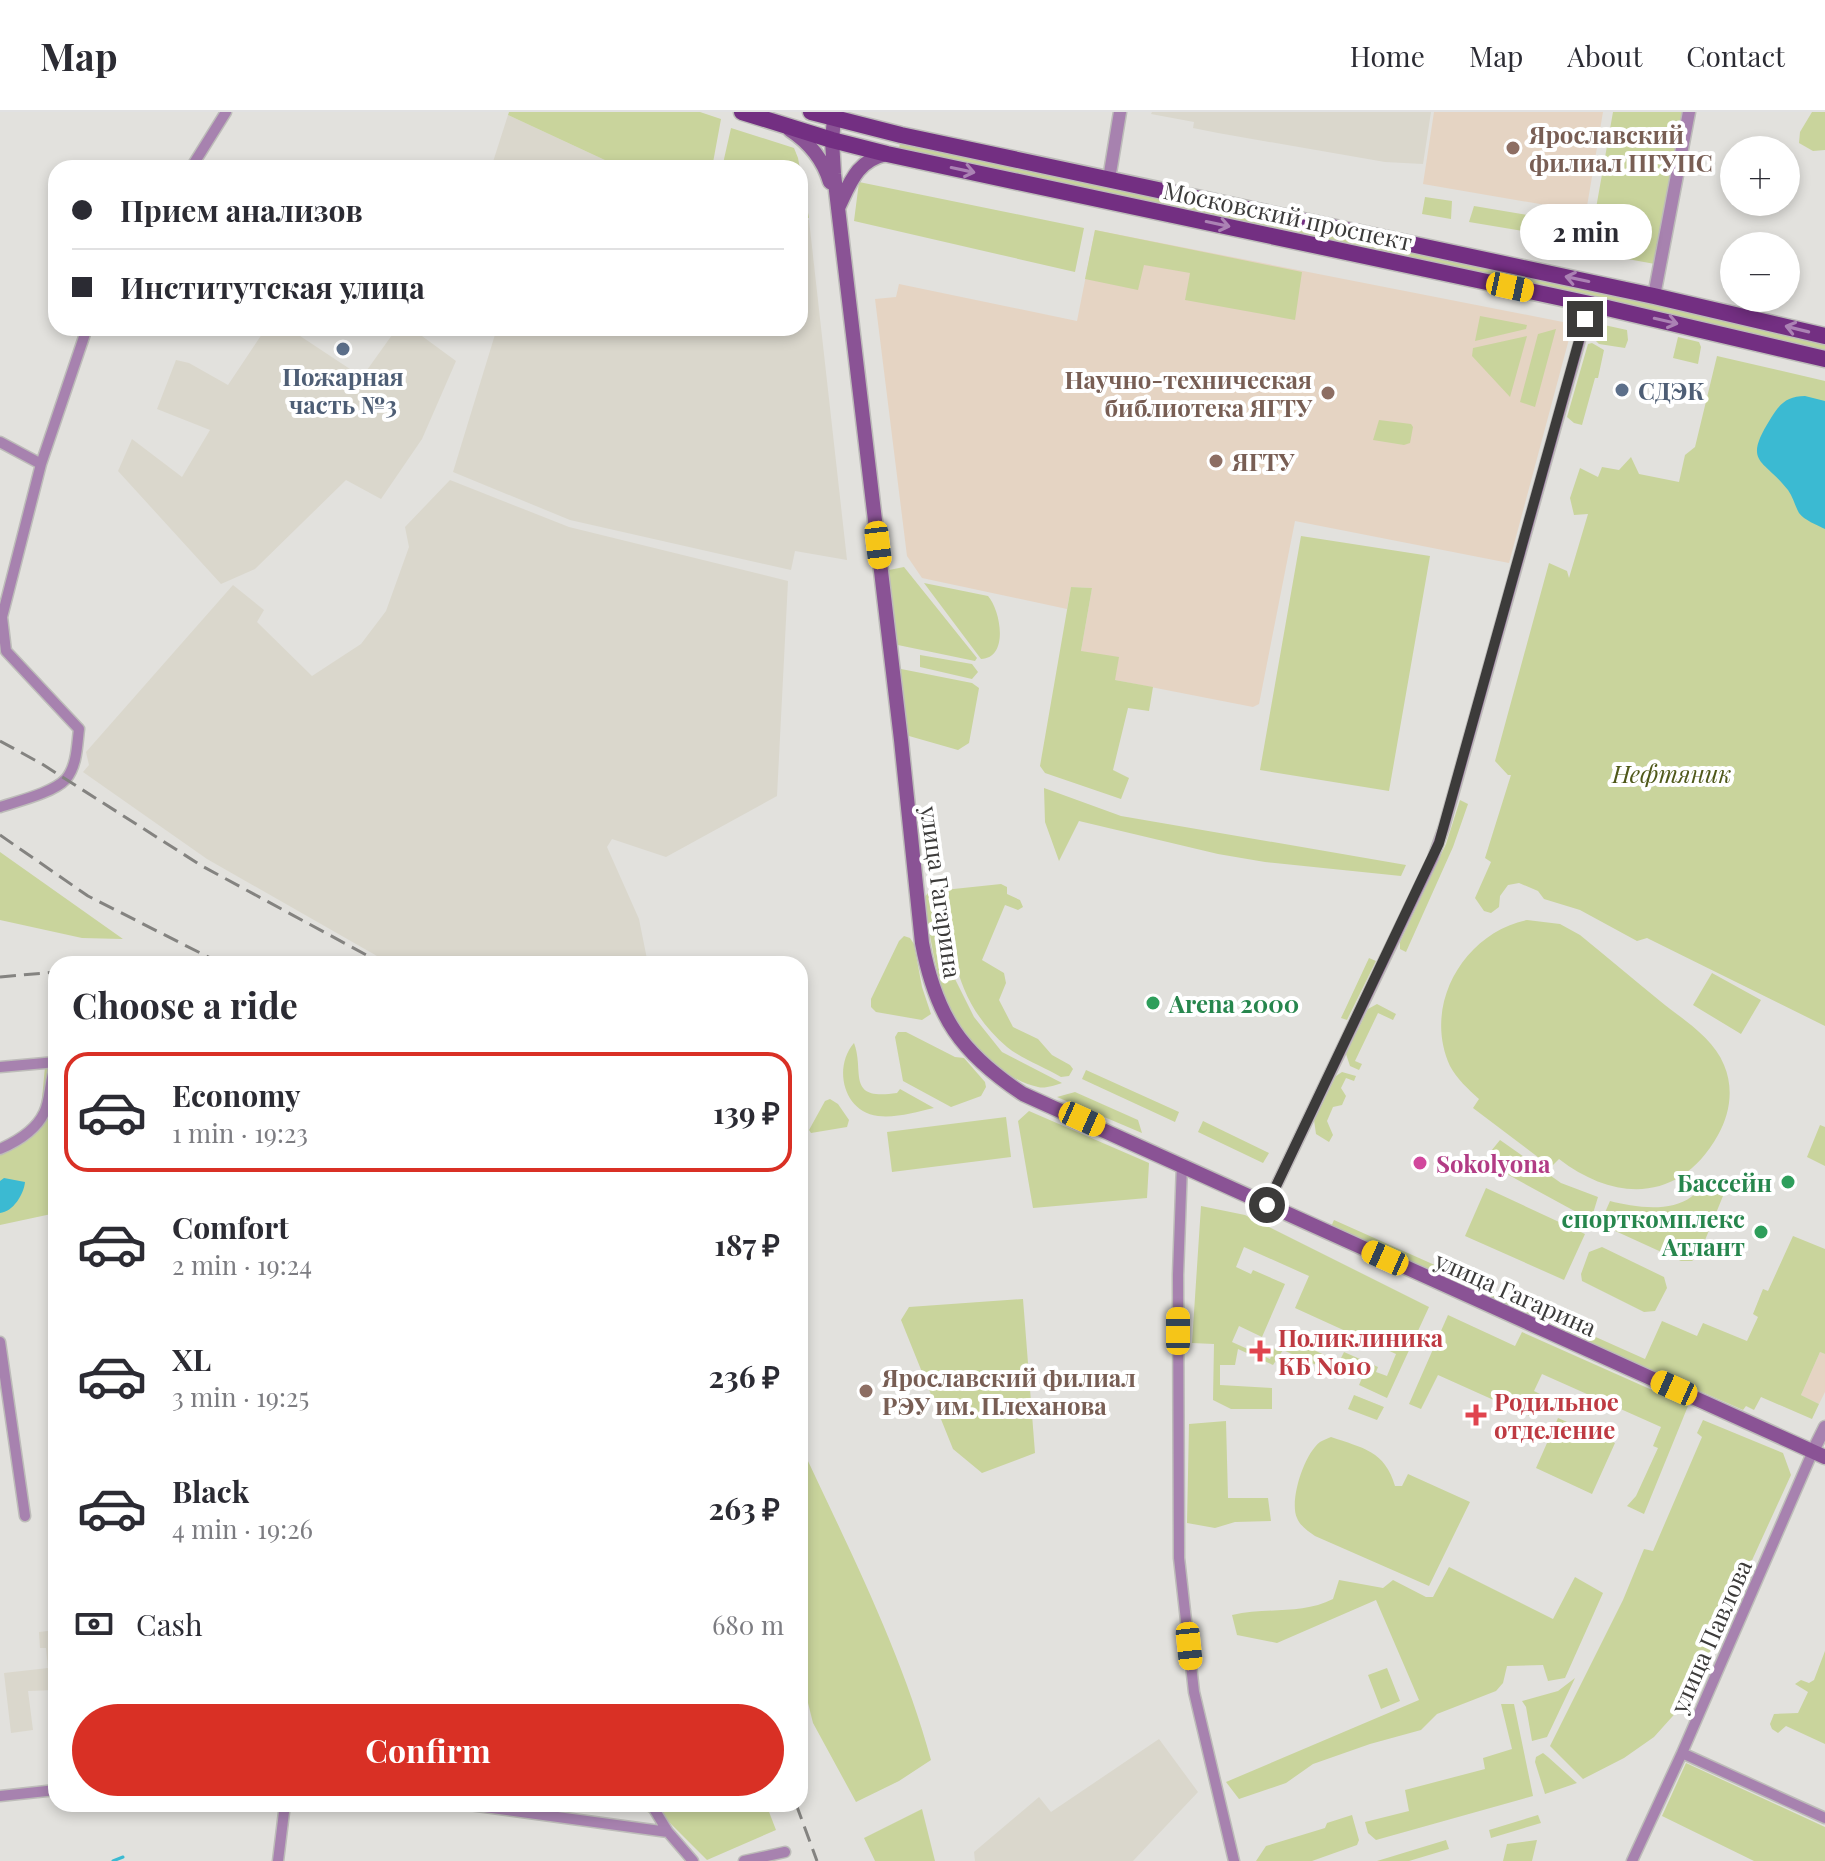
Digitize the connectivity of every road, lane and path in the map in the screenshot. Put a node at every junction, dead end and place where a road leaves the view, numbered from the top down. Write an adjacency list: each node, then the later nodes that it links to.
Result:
1 (226, 112): 10 (street)
2 (742, 112): 7 (main road, Московский проспект)
3 (811, 112): 6 (main road, Московский проспект)
4 (1120, 112): 11 (street)
5 (1689, 112): 13 (street)
6 (834, 119): 8 (main road, улица Гагарина); 11 (main road, Московский проспект)
7 (783, 126): 8 (main road, Московский проспект); 12 (main road)
8 (832, 140): 9 (main road, Московский проспект); 12 (main road, улица Гагарина)
9 (887, 154): 12 (main road); 14 (main road, Московский проспект, one-way to 14)
10 (196, 160)
11 (1109, 179): 13 (main road, Московский проспект, one-way to 11)
12 (838, 209): 27 (main road, улица Гагарина)
13 (1654, 296): 16 (main road, Московский проспект, one-way to 13)
14 (1590, 304): 17 (main road, Московский проспект, one-way to 17); 28 (street)
15 (84, 336): 19 (street)
16 (1825, 336)
17 (1825, 359)
18 (0, 442): 19 (street)
19 (41, 464): 20 (street)
20 (0, 807)
21 (48, 1064): 22 (street)
22 (0, 1067)
23 (48, 1096): 25 (street)
24 (48, 1110): 25 (street)
25 (45, 1113): 26 (street)
26 (0, 1149)
27 (1182, 1164): 28 (main road, улица Гагарина); 45 (street)
28 (1267, 1205): 31 (main road, улица Гагарина)
29 (0, 1342): 32 (street)
30 (1825, 1427): 31 (street, улица Павлова)
31 (1819, 1454): 33 (street, улица Павлова)
32 (25, 1516)
33 (1682, 1753): 39 (street); 46 (street, улица Павлова)
34 (48, 1791): 35 (street)
35 (0, 1796)
36 (284, 1812): 42 (street)
37 (521, 1812): 40 (street)
38 (656, 1812): 40 (street)
39 (1825, 1818)
40 (668, 1832): 43 (street)
41 (785, 1852): 44 (street)
42 (278, 1861)
43 (693, 1861)
44 (744, 1861)
45 (1234, 1861)
46 (1632, 1861)

